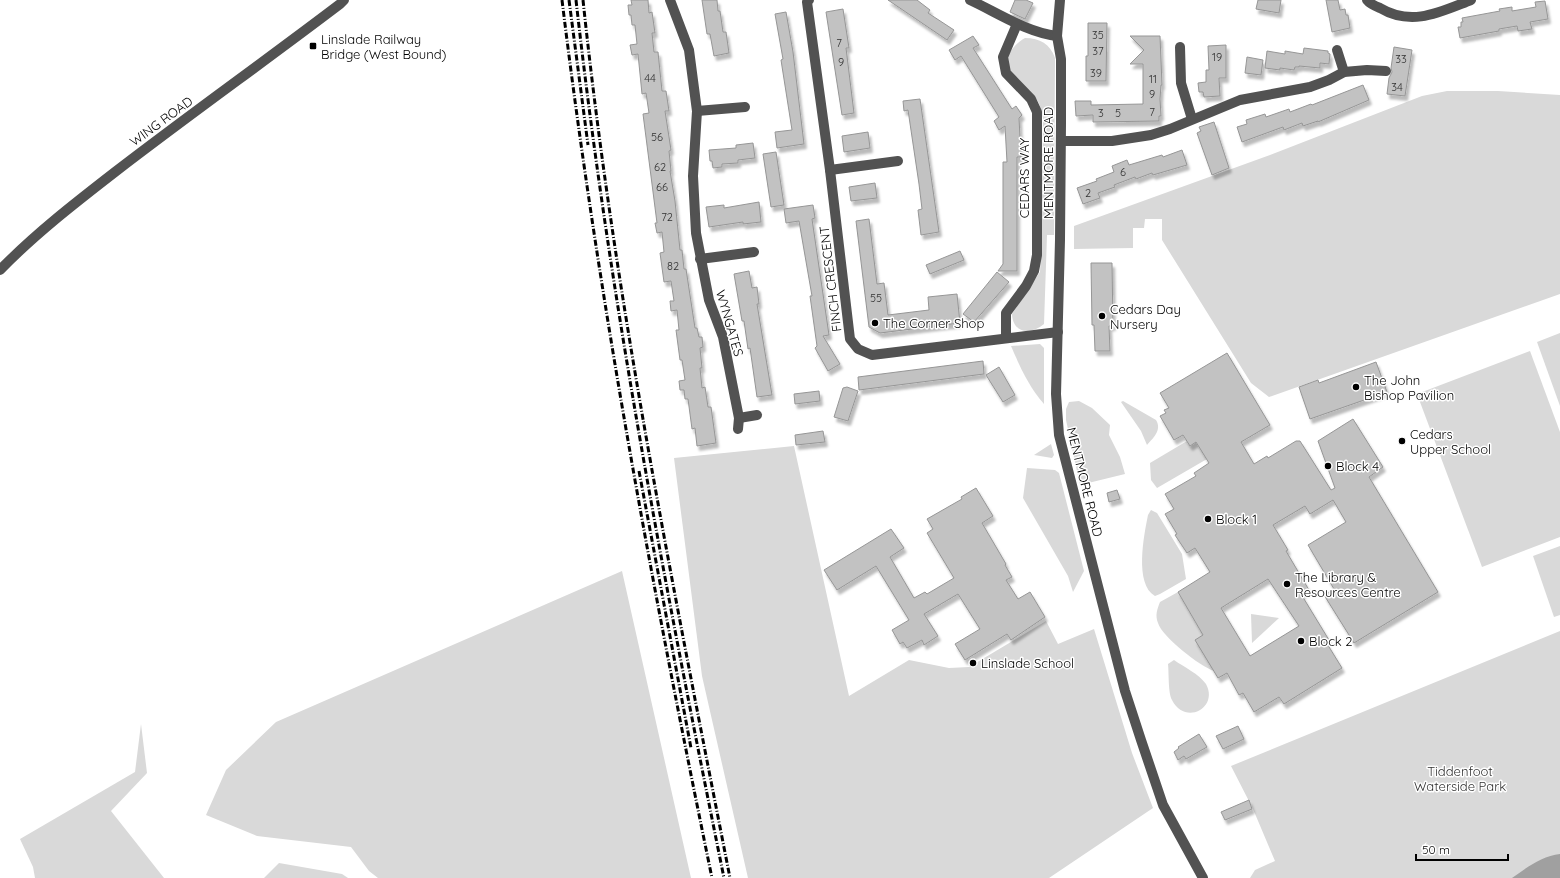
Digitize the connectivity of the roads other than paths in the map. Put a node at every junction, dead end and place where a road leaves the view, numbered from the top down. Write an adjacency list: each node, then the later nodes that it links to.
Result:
1 (344, 0): 22 (street, WING ROAD)
2 (670, 0): 15 (street, WYNGATES)
3 (809, 0): 19 (street, FINCH CRESCENT)
4 (970, 0): 8 (street)
5 (1060, 0): 9 (street, MENTMORE ROAD)
6 (1367, 0): 7 (street)
7 (1471, 0)
8 (1017, 24): 9 (street); 24 (street, CEDARS WAY)
9 (1057, 36): 17 (street, MENTMORE ROAD)
10 (1180, 47): 16 (street)
11 (1337, 50): 13 (street)
12 (1386, 71): 13 (street)
13 (1344, 72): 16 (street)
14 (745, 107): 15 (street)
15 (697, 111): 21 (street, WYNGATES)
16 (1192, 120): 17 (street)
17 (1061, 141): 23 (street, MENTMORE ROAD)
18 (898, 161): 19 (street)
19 (830, 170): 24 (street, FINCH CRESCENT)
20 (754, 252): 21 (street)
21 (700, 259): 26 (street, WYNGATES)
22 (0, 270)
23 (1058, 332): 24 (street, FINCH CRESCENT); 28 (street, MENTMORE ROAD)
24 (1006, 338)
25 (757, 415): 26 (street)
26 (739, 418): 27 (street, WYNGATES)
27 (738, 430)
28 (1203, 878)

